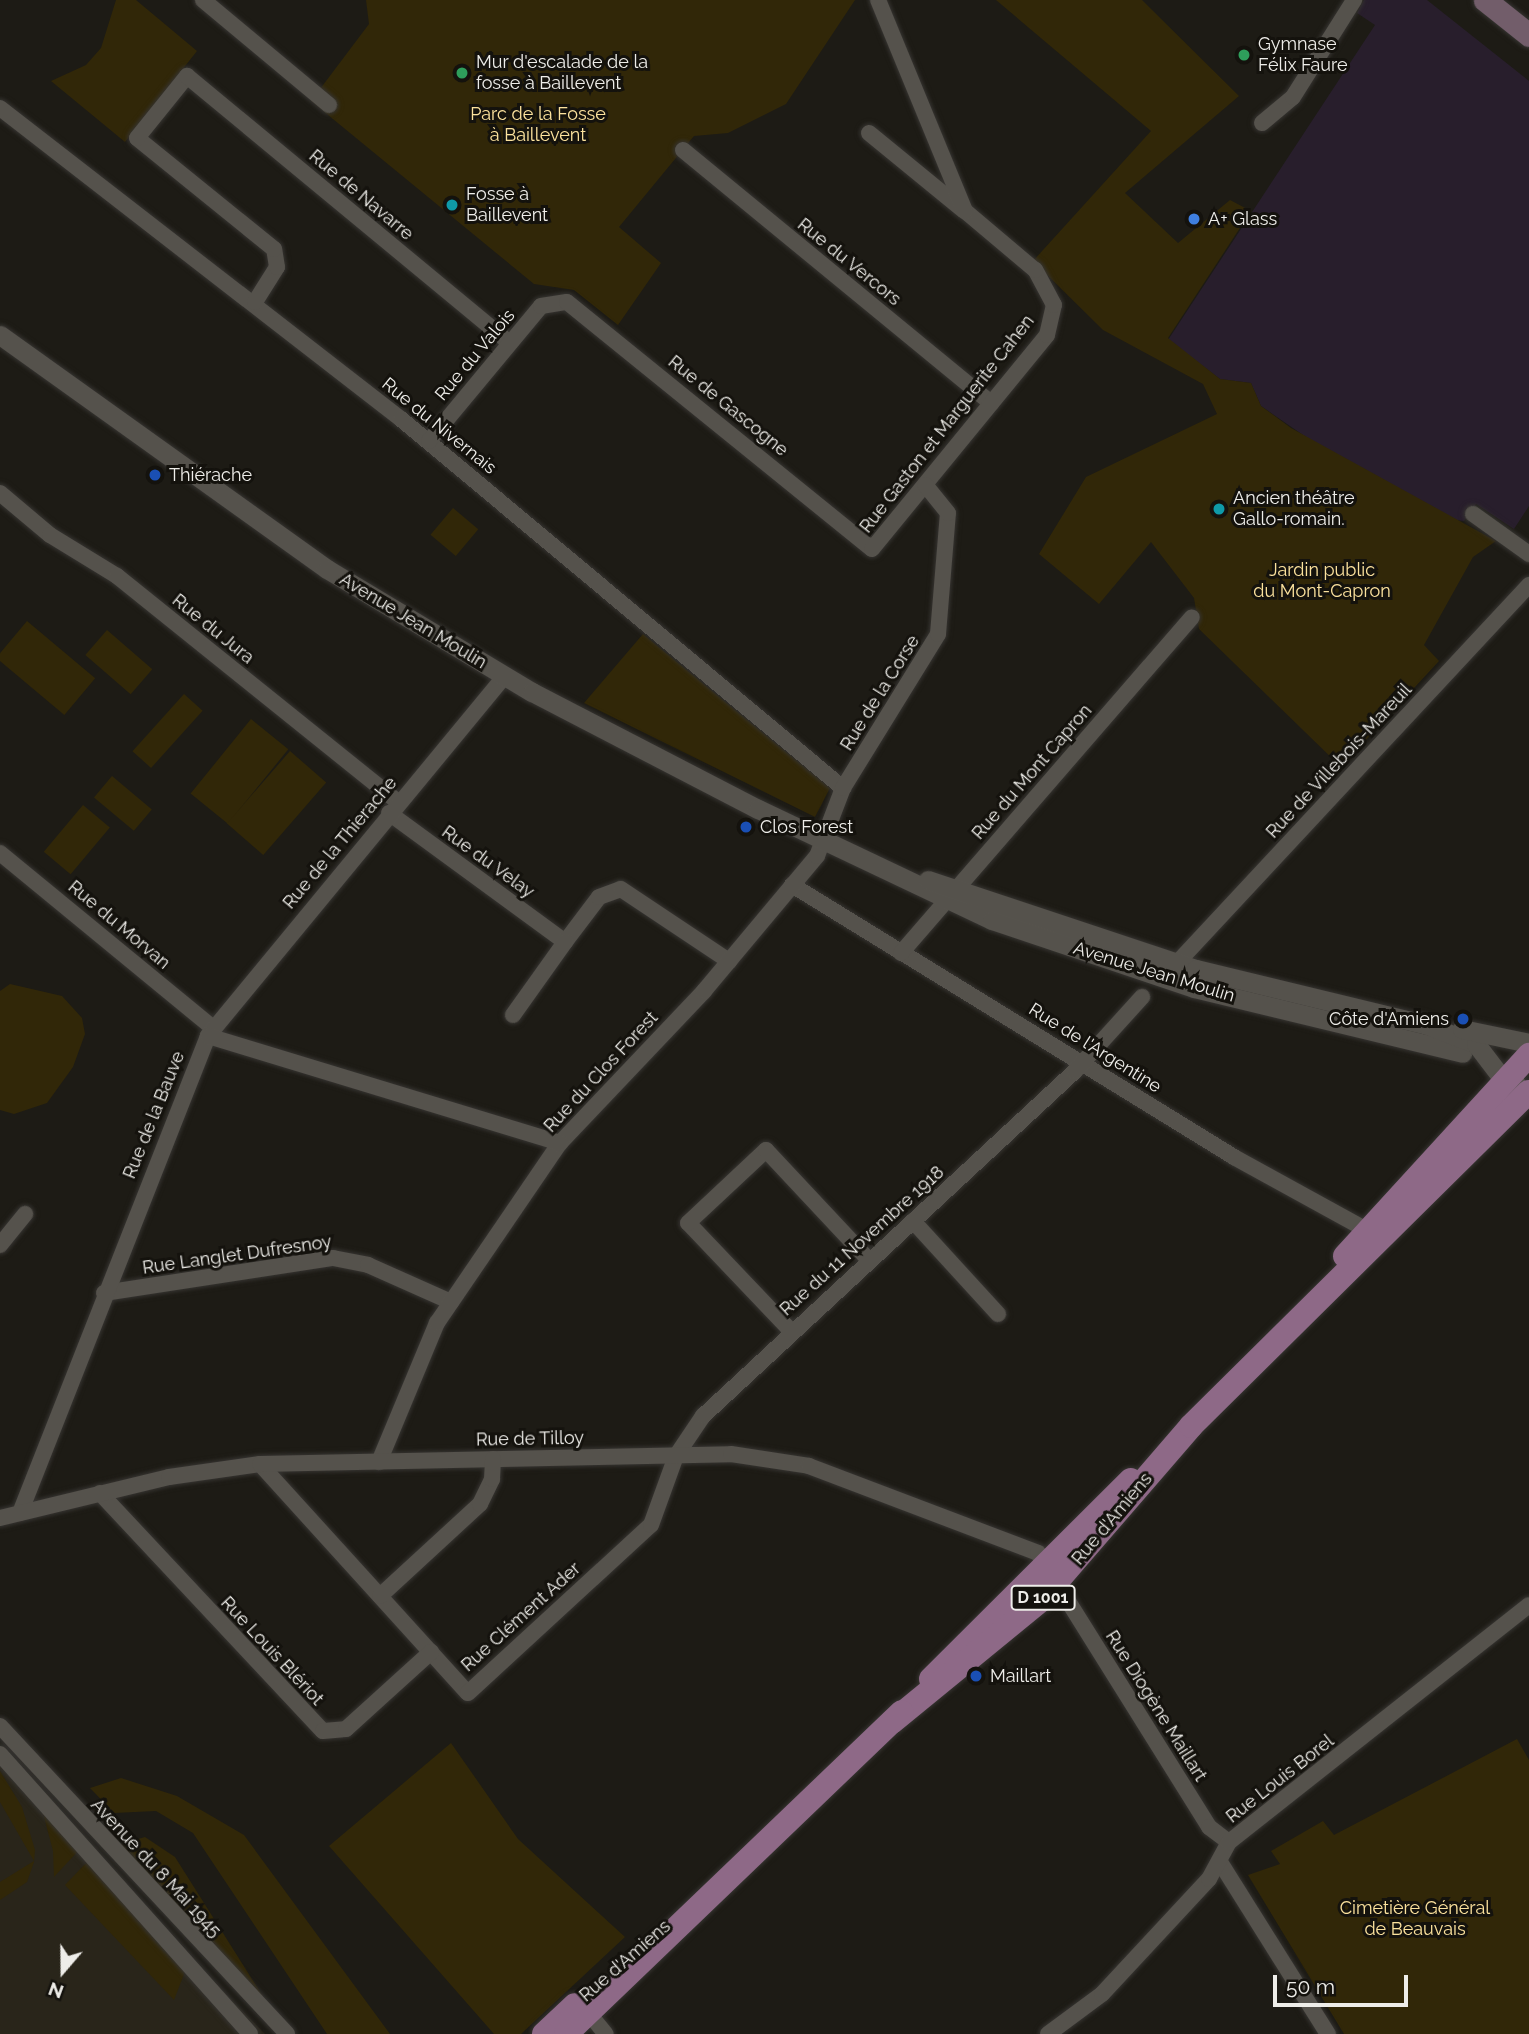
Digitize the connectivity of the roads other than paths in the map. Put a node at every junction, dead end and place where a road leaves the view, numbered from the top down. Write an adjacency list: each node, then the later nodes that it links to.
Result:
1 (203, 0): 6 (street)
2 (878, 0): 11 (street, Rue Gaston et Marguerite Cahen)
3 (1354, 0): 8 (street)
4 (1485, 0): 5 (main road)
5 (1529, 35)
6 (329, 105)
7 (0, 108): 13 (street, Rue du Nivernais)
8 (1262, 123)
9 (869, 133): 11 (street)
10 (683, 150): 16 (street, Rue du Vercors)
11 (965, 211): 16 (street, Rue Gaston et Marguerite Cahen)
12 (555, 300): 15 (street, Rue du Valois); 21 (street, Rue de Gascogne)
13 (255, 302): 15 (street, Rue de Navarre); 17 (street, Rue du Nivernais)
14 (0, 335): 25 (street, Avenue Jean Moulin)
15 (510, 343): 17 (street, Rue du Valois)
16 (991, 403): 18 (street, Rue Gaston et Marguerite Cahen)
17 (429, 441): 26 (street, Rue du Nivernais)
18 (925, 485): 21 (street, Rue Gaston et Marguerite Cahen); 26 (street, Rue de la Corse)
19 (3, 503): 27 (street, Rue du Jura)
20 (1473, 514): 22 (street)
21 (872, 550)
22 (1529, 554)
23 (1529, 585): 35 (street, Rue de Villebois-Mareuil)
24 (1192, 617): 31 (street, Rue du Mont Capron)
25 (505, 676): 27 (street, Rue de la Thierache); 28 (street, Avenue Jean Moulin)
26 (843, 788): 28 (street, Rue de la Corse)
27 (393, 807): 32 (street, Rue du Velay); 39 (street, Rue de la Thierache)
28 (823, 840): 30 (street, Rue du Clos Forest); 31 (street, Avenue Jean Moulin)
29 (0, 853): 39 (street, Rue du Morvan)
30 (792, 885): 33 (street, Rue de l'Argentine); 34 (street, Rue du Clos Forest)
31 (951, 894): 33 (street, Rue du Mont Capron); 35 (street, Avenue Jean Moulin); 41 (street, Avenue Jean Moulin)
32 (565, 942): 34 (street); 37 (street)
33 (901, 953): 42 (street, Rue de l'Argentine)
34 (729, 961): 45 (street, Rue du Clos Forest)
35 (1177, 963): 38 (street, Avenue Jean Moulin)
36 (1142, 998): 42 (street)
37 (513, 1015)
38 (1427, 1024): 40 (street, Avenue Jean Moulin); 43 (street, Avenue Jean Moulin)
39 (210, 1032): 45 (street); 51 (street, Rue de la Bauve)
40 (1526, 1047): 43 (main road, Rue d'Amiens / D 1001)
41 (1462, 1053)
42 (1083, 1063): 47 (street, Rue du 11 Novembre 1918); 48 (street, Rue de l'Argentine)
43 (1510, 1079): 48 (main road, Rue d'Amiens / D 1001)
44 (1529, 1092): 48 (main road, Rue d'Amiens / D 1001)
45 (559, 1143): 52 (street, Rue du Clos Forest)
46 (25, 1214): 49 (street)
47 (913, 1221): 50 (street, Rue du 11 Novembre 1918); 53 (street)
48 (1374, 1234): 62 (main road, Rue d'Amiens / D 1001)
49 (0, 1245)
50 (869, 1260): 54 (street, Rue du 11 Novembre 1918); 54 (street)
51 (104, 1293): 52 (street, Rue Langlet Dufresnoy); 60 (street, Rue de la Bauve)
52 (451, 1302): 57 (street, Rue du Clos Forest)
53 (998, 1314)
54 (791, 1332): 55 (street, Rue du 11 Novembre 1918)
55 (676, 1456): 56 (street, Rue de Tilloy); 62 (street, Rue de Tilloy); 65 (street, Rue Clément Ader)
56 (493, 1459): 57 (street, Rue de Tilloy); 63 (street)
57 (379, 1462): 58 (street, Rue de Tilloy)
58 (260, 1464): 59 (street, Rue de Tilloy); 63 (street, Rue Clément Ader)
59 (100, 1493): 60 (street, Rue de Tilloy); 65 (street, Rue Louis Blériot)
60 (20, 1513): 61 (street, Rue de Tilloy)
61 (0, 1518)
62 (1052, 1572): 68 (street, Rue Diogène Maillart); 70 (main road, Rue d'Amiens / D 1001)
63 (380, 1596): 65 (street, Rue Clément Ader)
64 (1529, 1605): 68 (street, Rue Louis Borel)
65 (431, 1652)
66 (0, 1726): 72 (street, Avenue du 8 Mai 1945)
67 (0, 1754): 71 (street, Avenue du 8 Mai 1945)
68 (1229, 1842): 69 (street, Rue Louis Borel)
69 (1220, 1862): 76 (street, Rue Louis Borel); 77 (street)
70 (584, 2007): 73 (main road, Rue d'Amiens / D 1001); 74 (main road, Rue d'Amiens / D 1001); 75 (street)
71 (250, 2034)
72 (287, 2034)
73 (544, 2034)
74 (566, 2034)
75 (606, 2034)
76 (1048, 2034)
77 (1328, 2034)

